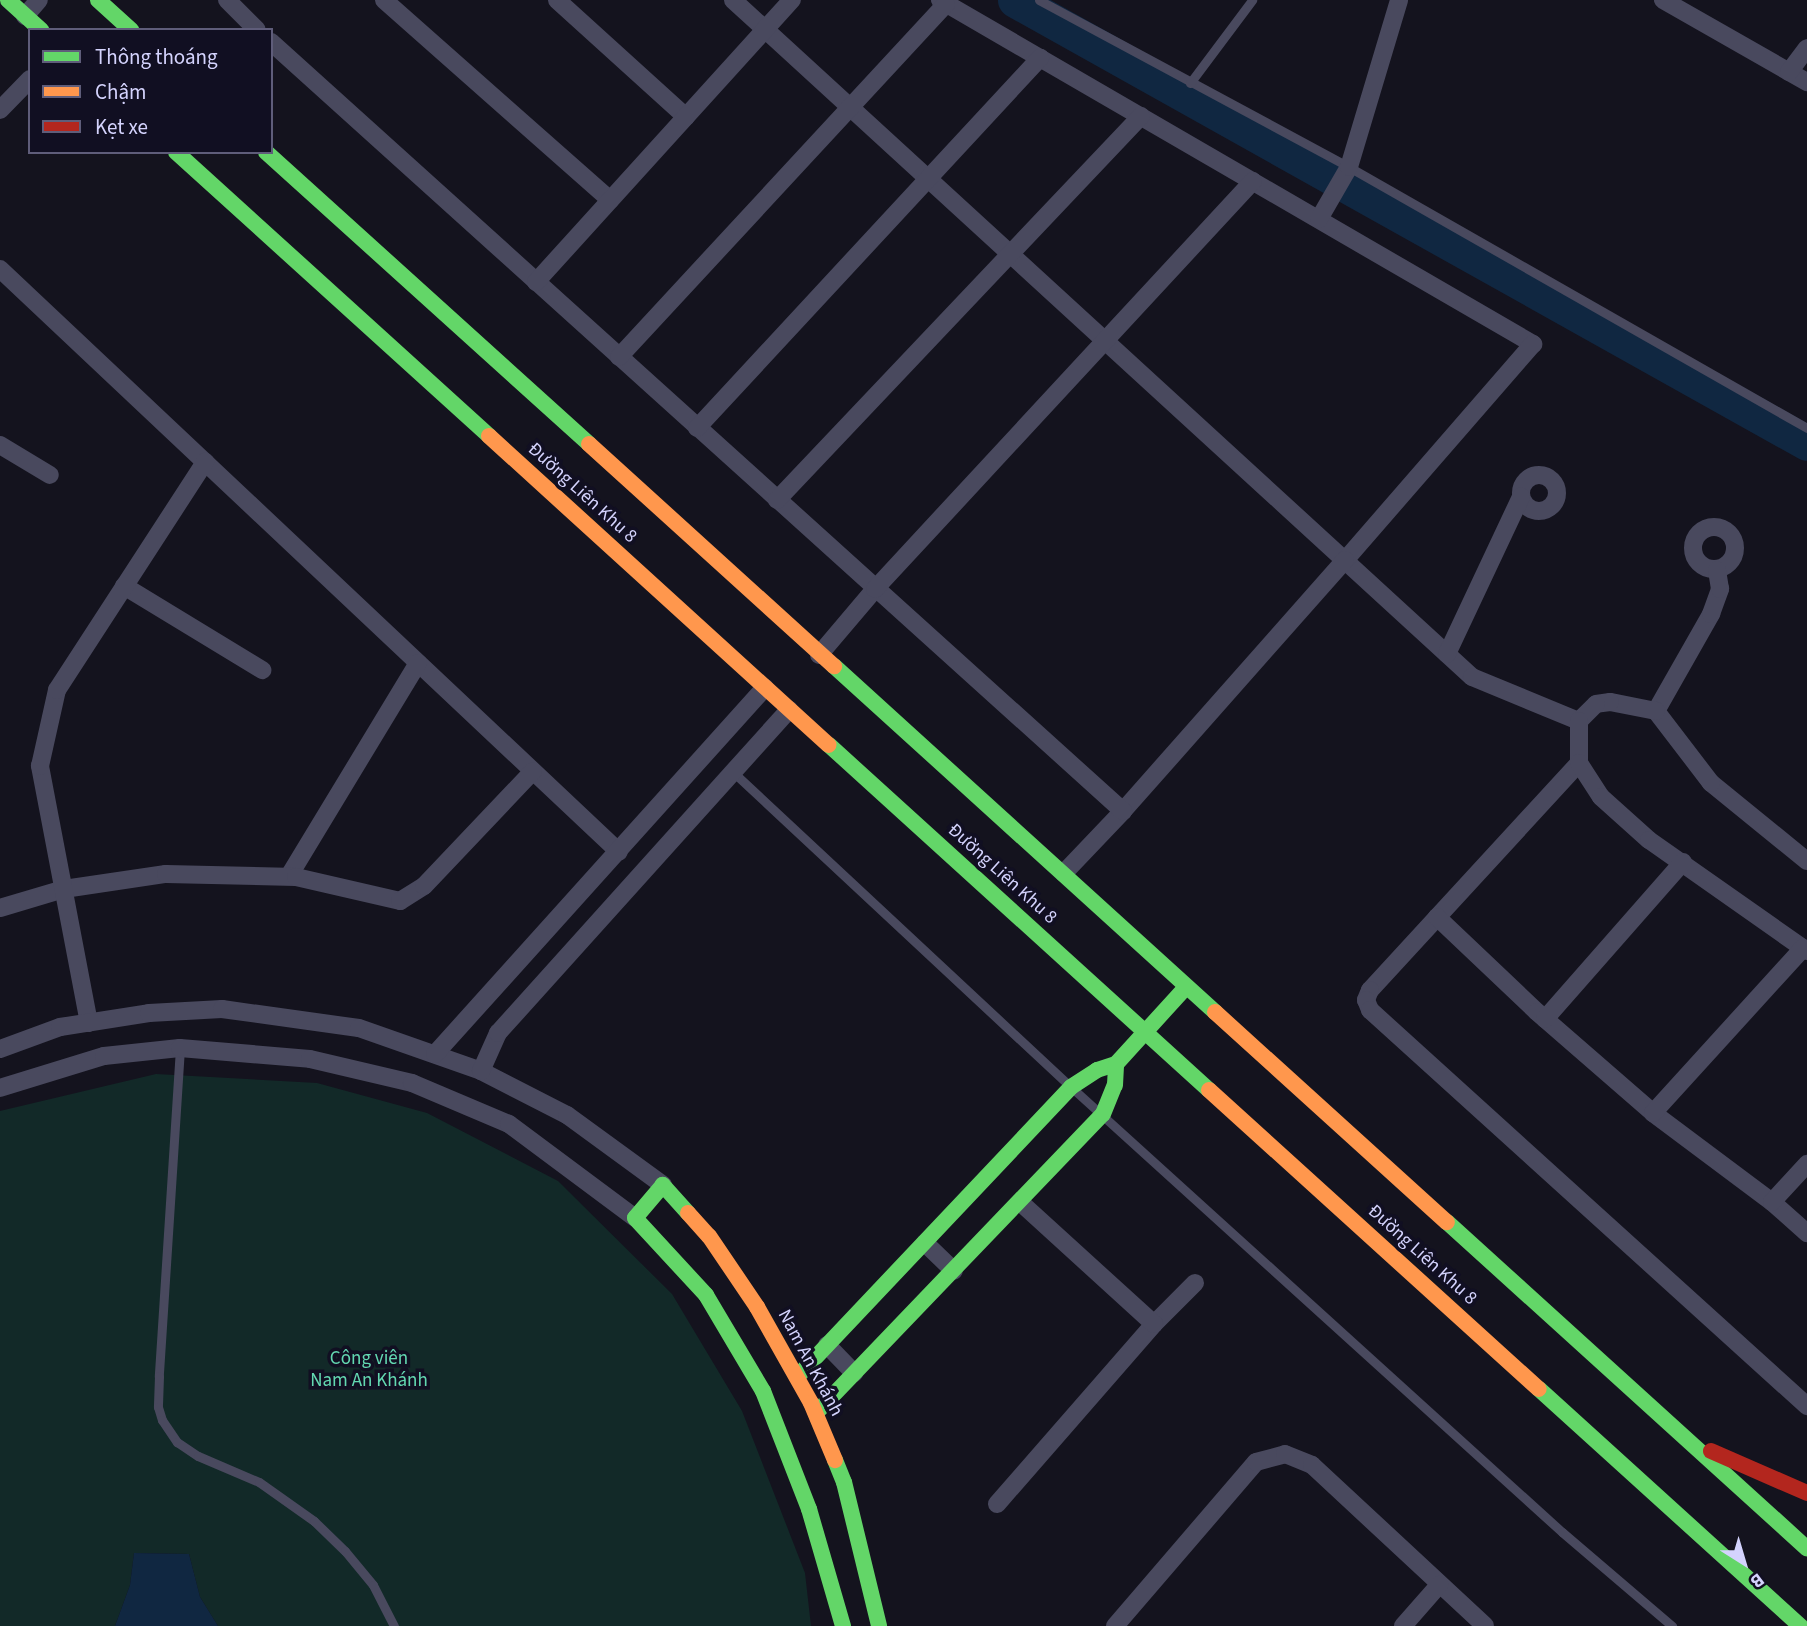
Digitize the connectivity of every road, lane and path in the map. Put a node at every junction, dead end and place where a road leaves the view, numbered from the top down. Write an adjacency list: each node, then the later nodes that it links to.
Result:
1 (8, 0): 14 (street)
2 (39, 0): 14 (street)
3 (98, 0): 16 (street)
4 (227, 0): 17 (street)
5 (384, 0): 35 (street)
6 (557, 0): 29 (street)
7 (733, 0): 18 (street)
8 (792, 0): 18 (street)
9 (1039, 0): 25 (lane)
10 (1252, 0): 25 (lane)
11 (1399, 0): 32 (street)
12 (1663, 0): 22 (street)
13 (943, 2): 21 (street); 27 (street)
14 (25, 16): 15 (street)
15 (39, 28)
16 (129, 28)
17 (255, 28)
18 (767, 29): 27 (street); 29 (street)
19 (273, 44): 39 (street)
20 (1807, 48): 22 (street)
21 (1041, 58): 28 (street); 33 (street)
22 (1789, 72): 24 (street)
23 (28, 81): 26 (street)
24 (1807, 82)
25 (1190, 83): 32 (lane)
26 (3, 103)
27 (852, 107): 33 (street); 41 (street)
28 (1140, 116): 34 (street); 37 (street)
29 (686, 117): 35 (street)
30 (178, 154): 57 (street, Đường Liên Khu 8)
31 (267, 154): 54 (street, Đường Liên Khu 8)
32 (1349, 168): 36 (street); 43 (lane)
33 (929, 178): 37 (street); 42 (street)
34 (1253, 181): 36 (street); 40 (street)
35 (610, 200): 39 (street)
36 (1319, 219): 49 (street)
37 (1010, 252): 40 (street); 48 (street)
38 (0, 269): 45 (street)
39 (536, 282): 41 (street)
40 (1106, 340): 49 (street); 52 (street)
41 (619, 357): 42 (street)
42 (697, 428): 48 (street)
43 (1807, 428)
44 (0, 445): 46 (street)
45 (205, 462): 51 (street); 55 (street)
46 (50, 475)
47 (1521, 497): 53 (street)
48 (777, 500): 52 (street)
49 (1345, 561): 53 (street); 64 (street)
50 (1717, 570): 59 (street)
51 (124, 586): 56 (street); 70 (street)
52 (875, 589): 54 (street); 64 (street)
53 (1447, 654): 60 (street)
54 (819, 655): 68 (street, Đường Liên Khu 8)
55 (418, 663): 62 (street); 69 (street)
56 (262, 670)
57 (765, 688): 58 (street, Đường Liên Khu 8); 65 (street)
58 (789, 710): 63 (street); 79 (street, Đường Liên Khu 8)
59 (1656, 711): 60 (street); 66 (street)
60 (1579, 721): 61 (street)
61 (1579, 763): 67 (street); 73 (street)
62 (533, 771): 65 (street); 69 (street)
63 (733, 772): 74 (street); 85 (lane)
64 (1123, 811): 68 (street)
65 (619, 852): 72 (street)
66 (1805, 855)
67 (1683, 862): 75 (street); 77 (street)
68 (1063, 873): 76 (street, Đường Liên Khu 8)
69 (289, 876): 70 (street)
70 (64, 889): 71 (street); 78 (street)
71 (0, 908)
72 (565, 910): 74 (street); 82 (street)
73 (1437, 917): 77 (street); 102 (street)
74 (588, 933): 84 (street)
75 (1805, 950): 87 (street)
76 (1186, 987): 79 (street); 104 (street, Đường Liên Khu 8)
77 (1545, 1019): 87 (street)
78 (89, 1023): 81 (street); 82 (street)
79 (1145, 1032): 83 (street); 116 (street, Đường Liên Khu 8)
80 (180, 1048): 86 (street); 93 (street); 109 (lane)
81 (0, 1049)
82 (435, 1054): 84 (street)
83 (1116, 1064): 85 (street); 88 (street)
84 (481, 1071): 90 (street)
85 (1072, 1087): 88 (lane); 95 (street)
86 (0, 1088)
87 (1653, 1112): 92 (street)
88 (1103, 1114): 91 (street); 115 (lane)
89 (1807, 1164): 92 (street)
90 (663, 1185): 93 (street); 101 (street, Nam An Khánh)
91 (1020, 1202): 96 (street); 98 (street)
92 (1772, 1202): 94 (street)
93 (635, 1218): 110 (street)
94 (1807, 1233)
95 (925, 1242): 96 (street); 99 (street)
96 (954, 1271): 100 (street)
97 (1195, 1283): 98 (street)
98 (1154, 1324): 106 (street)
99 (827, 1345): 100 (street); 101 (street)
100 (854, 1373): 103 (street)
101 (797, 1377): 103 (street, Nam An Khánh)
102 (1807, 1406)
103 (816, 1413): 111 (street, Nam An Khánh)
104 (1691, 1443): 105 (street); 107 (street, Đường Liên Khu 8)
105 (1807, 1493)
106 (997, 1504)
107 (1807, 1548)
108 (1439, 1585): 112 (street); 113 (street); 114 (street)
109 (394, 1626)
110 (844, 1626)
111 (879, 1626)
112 (1115, 1626)
113 (1403, 1626)
114 (1485, 1626)
115 (1672, 1626)
116 (1800, 1626)

